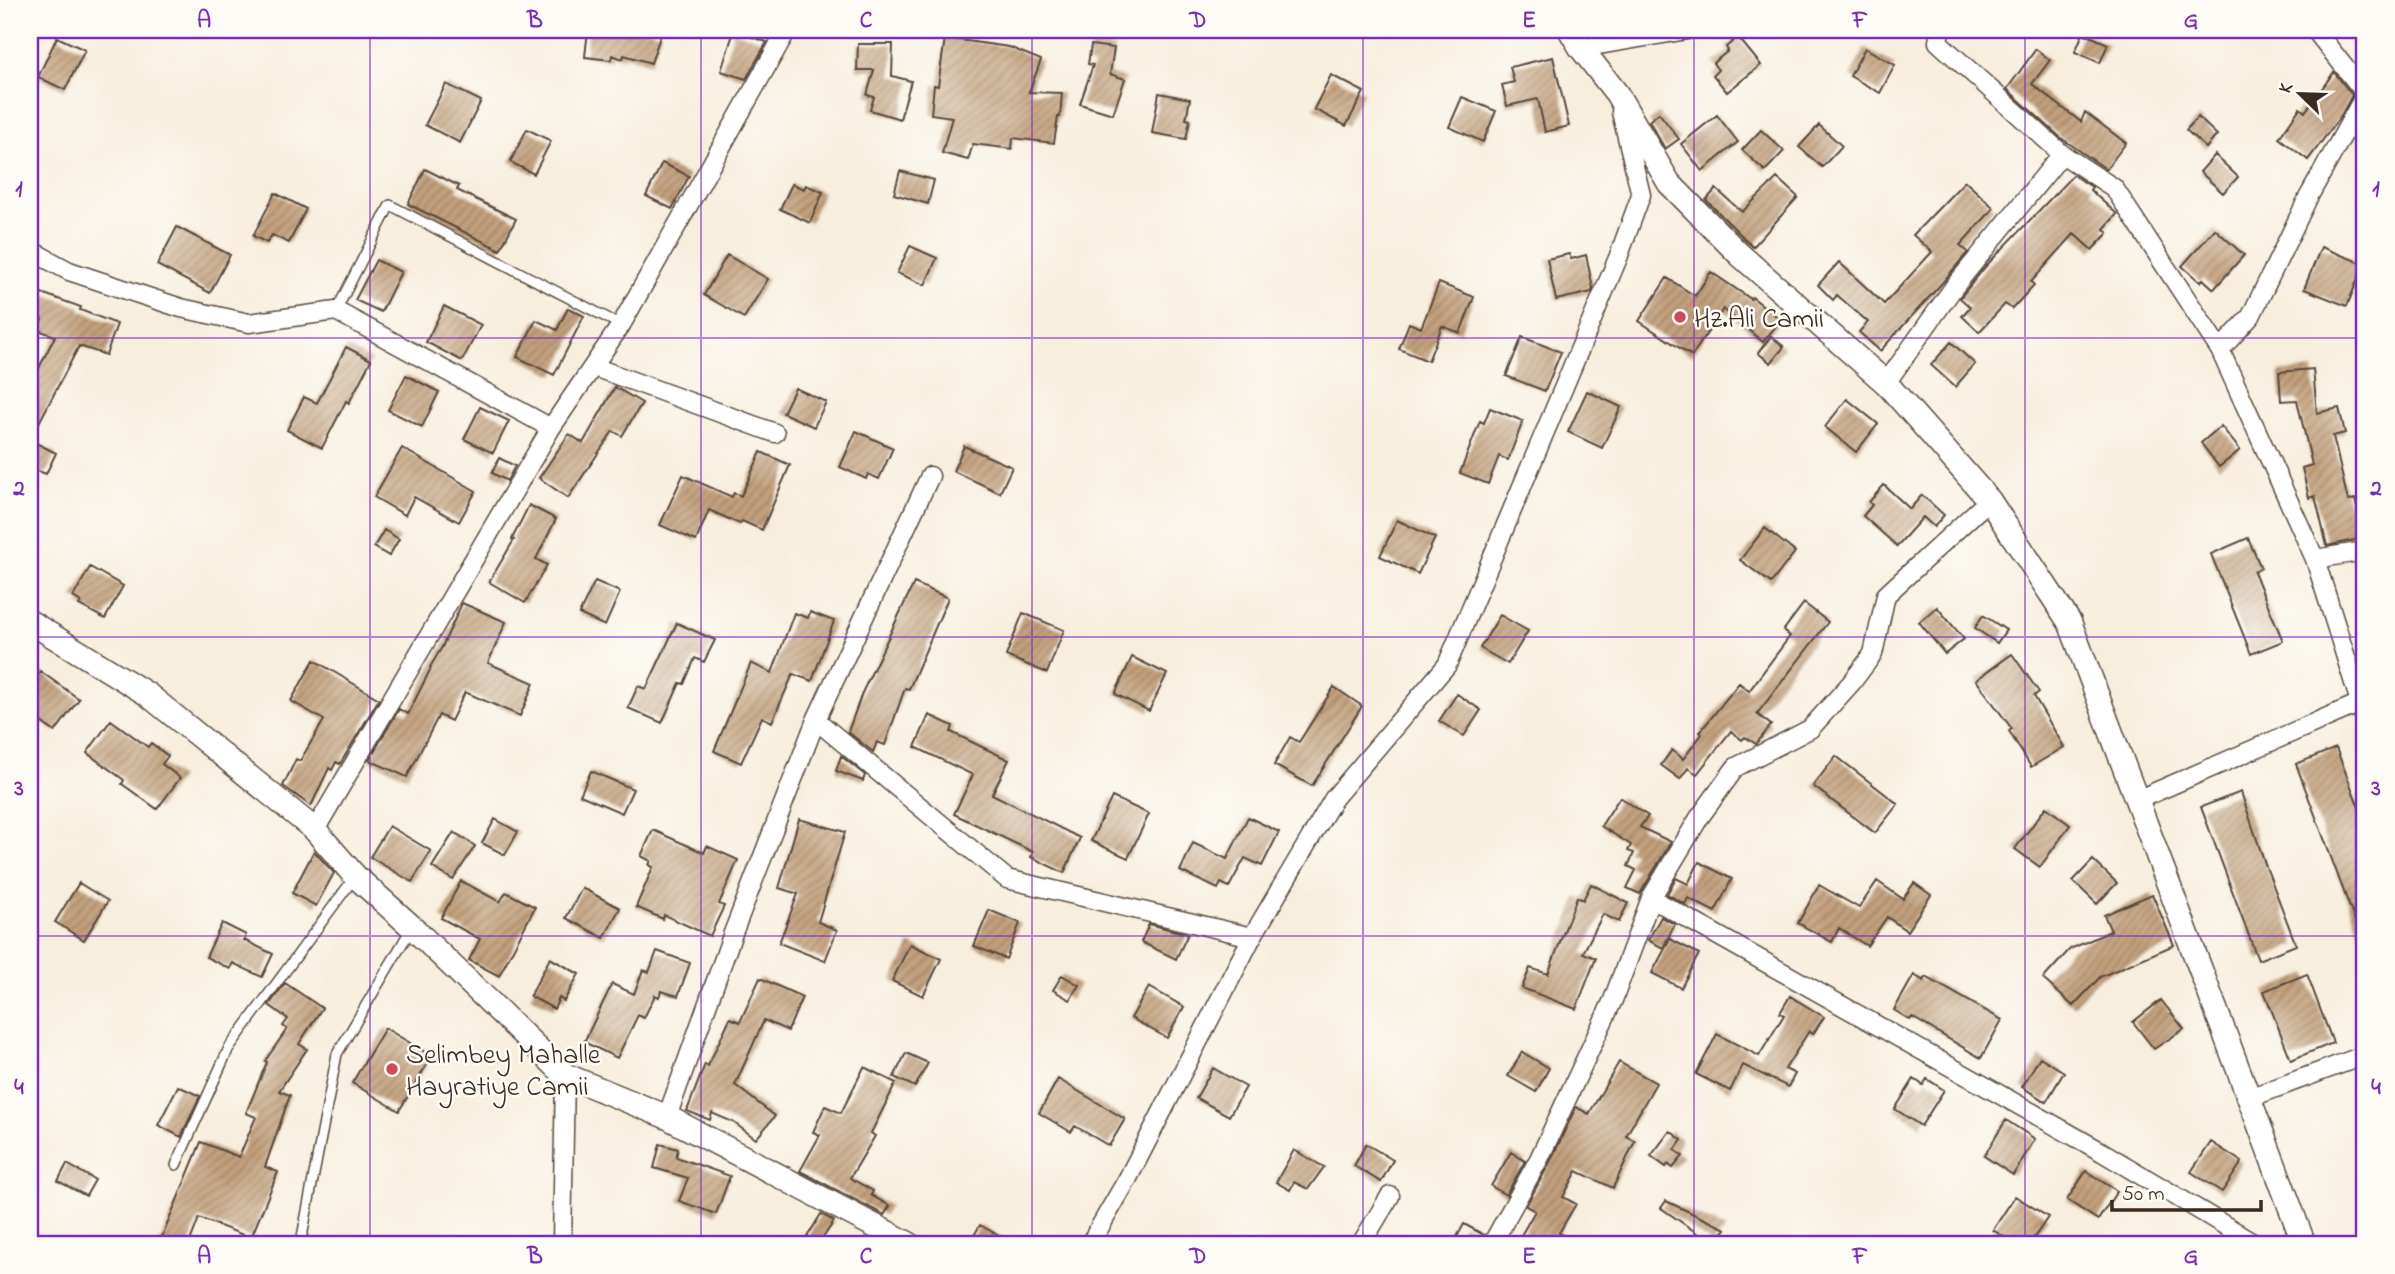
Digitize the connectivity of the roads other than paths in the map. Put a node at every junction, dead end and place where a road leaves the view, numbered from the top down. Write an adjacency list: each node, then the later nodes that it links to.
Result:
1 (787, 30): 11 (street)
2 (1687, 30): 5 (street)
3 (1940, 30): 8 (street)
4 (2315, 30): 7 (street)
5 (1575, 39): 6 (street)
6 (1617, 94): 14 (street); 29 (street)
7 (2365, 94): 12 (street)
8 (2062, 154): 12 (street); 14 (street)
9 (30, 250): 10 (street)
10 (336, 311): 11 (lane); 15 (street)
11 (621, 326): 13 (street)
12 (2220, 350): 20 (street)
13 (594, 367): 15 (street); 16 (street)
14 (1886, 383): 18 (street)
15 (551, 428): 25 (street)
16 (775, 433)
17 (930, 476): 23 (street)
18 (1989, 500): 24 (street); 27 (street)
19 (2365, 551): 20 (street)
20 (2315, 559): 22 (street)
21 (30, 622): 25 (street)
22 (2363, 711): 24 (street)
23 (816, 720): 29 (street); 33 (street)
24 (2137, 800): 32 (street)
25 (314, 831): 26 (street)
26 (355, 877): 28 (street); 34 (lane)
27 (1651, 898): 41 (street); 42 (street)
28 (412, 927): 31 (street); 36 (lane)
29 (1252, 937): 39 (street)
30 (2365, 1055): 32 (street)
31 (565, 1075): 33 (street); 37 (street)
32 (2249, 1098): 43 (street)
33 (667, 1117): 38 (street)
34 (176, 1165)
35 (1390, 1196): 40 (street)
36 (302, 1237)
37 (562, 1244)
38 (909, 1244)
39 (1090, 1244)
40 (1361, 1244)
41 (1492, 1244)
42 (2256, 1244)
43 (2304, 1244)

